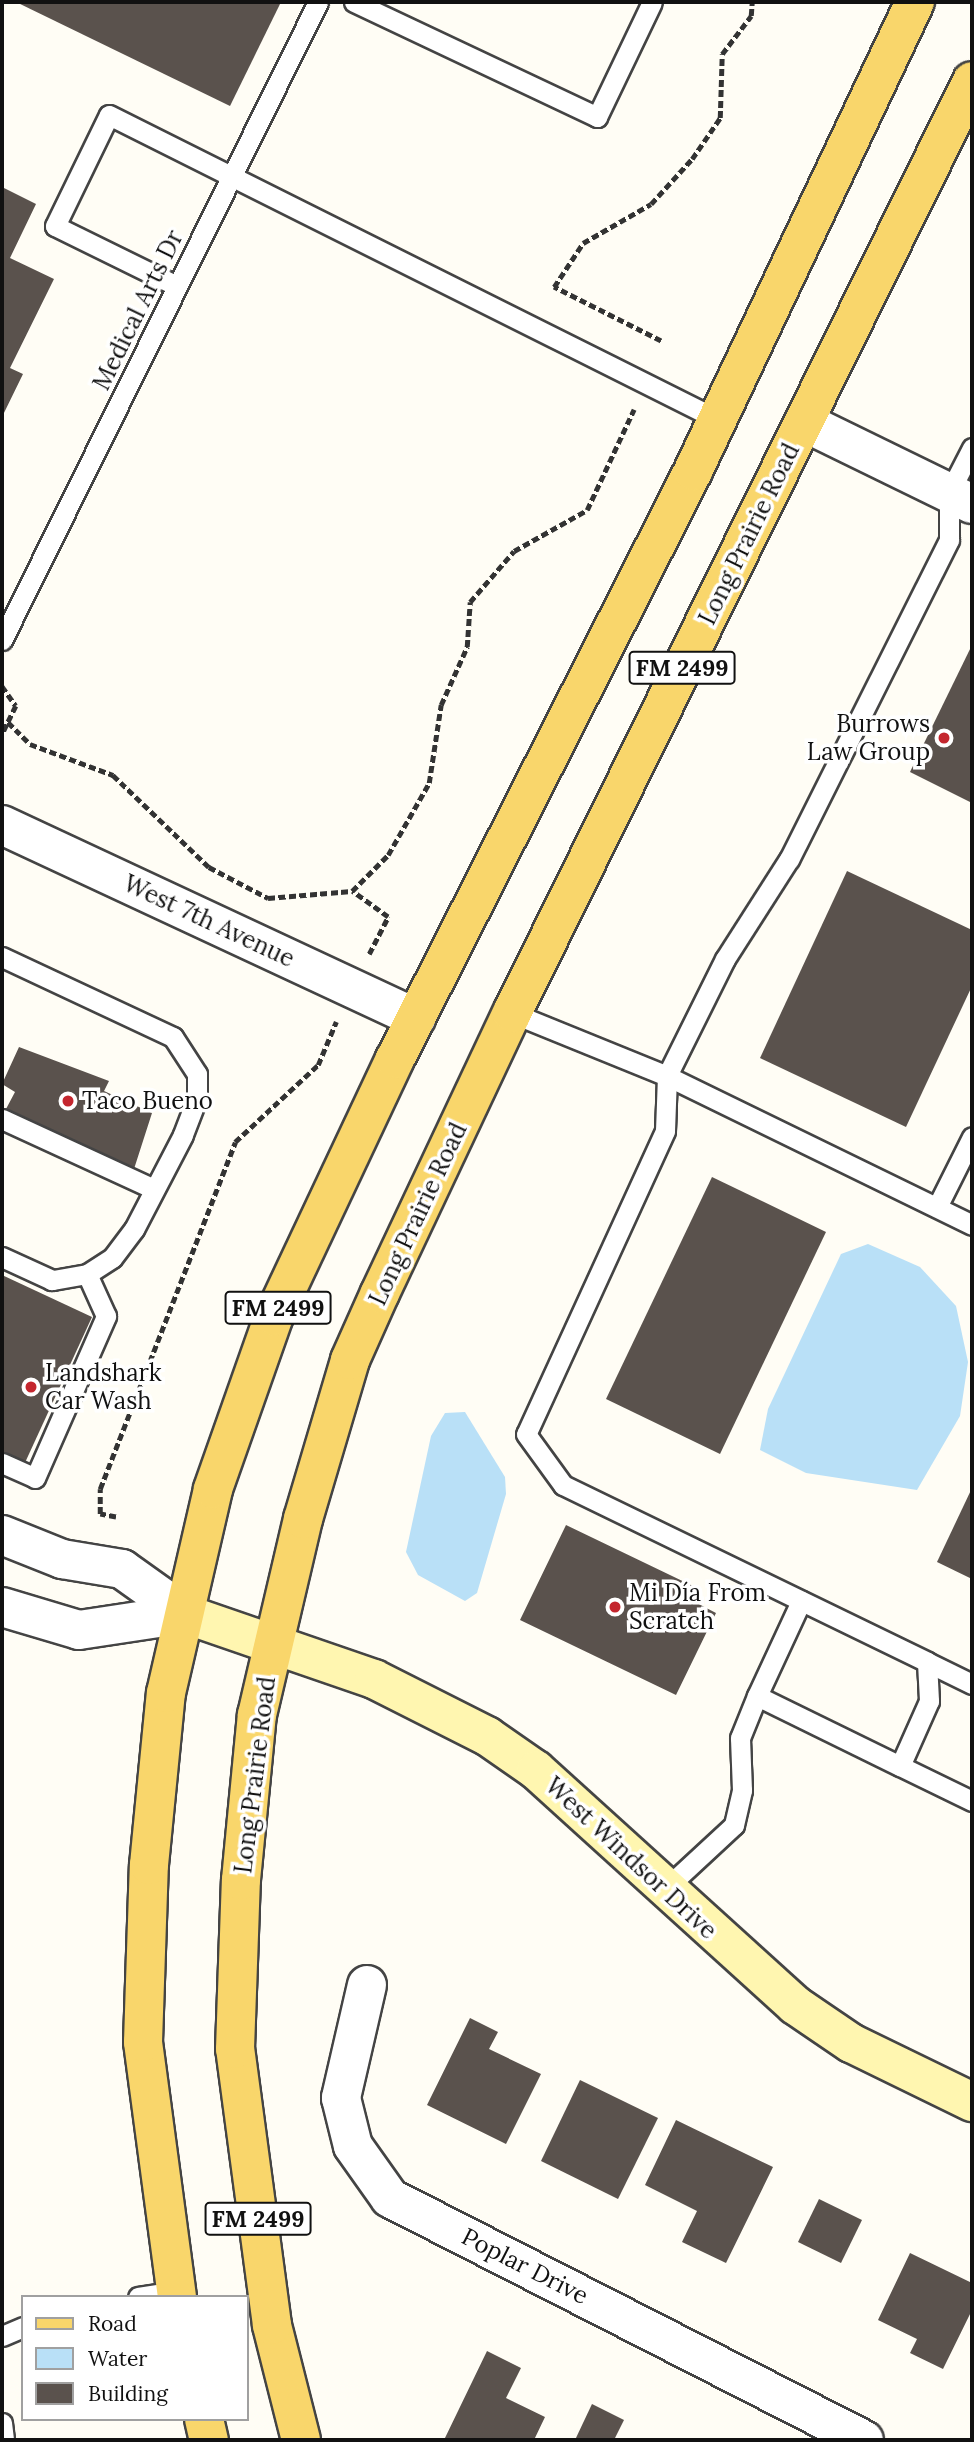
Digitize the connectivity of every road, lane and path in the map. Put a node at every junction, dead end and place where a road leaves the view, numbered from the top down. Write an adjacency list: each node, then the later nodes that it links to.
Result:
1 (318, 2): 7 (lane, Medical Arts Dr)
2 (354, 2): 3 (lane)
3 (652, 2)
4 (752, 2): 9 (path)
5 (915, 2): 10 (main road, FM 2499)
6 (972, 81): 11 (main road, Long Prairie Road / FM 2499)
7 (232, 175): 8 (lane, Medical Arts Dr); 8 (lane); 10 (lane)
8 (177, 286): 14 (lane, Medical Arts Dr)
9 (661, 341)
10 (717, 419): 22 (main road, FM 2499)
11 (804, 422): 13 (street); 21 (main road, Long Prairie Road / FM 2499)
12 (972, 448): 13 (lane)
13 (961, 499): 23 (lane)
14 (2, 640)
15 (2, 686): 16 (path)
16 (8, 722): 17 (path); 19 (path)
17 (2, 735)
18 (2, 825): 22 (street, West 7th Avenue)
19 (352, 891)
20 (2, 957): 26 (lane)
21 (512, 1013): 23 (lane); 36 (main road, Long Prairie Road / FM 2499)
22 (416, 1018): 35 (main road, FM 2499)
23 (667, 1076): 27 (lane); 33 (lane)
24 (2, 1119): 26 (lane)
25 (972, 1137): 27 (lane)
26 (154, 1189): 30 (lane)
27 (937, 1207): 28 (lane)
28 (972, 1225)
29 (2, 1256): 30 (lane)
30 (87, 1274): 31 (lane)
31 (2, 1462)
32 (2, 1535): 35 (street)
33 (801, 1601): 37 (lane); 39 (lane)
34 (2, 1607): 35 (street)
35 (185, 1614): 36 (street, West Windsor Drive); 45 (main road, FM 2499)
36 (274, 1643): 42 (street, West Windsor Drive); 52 (main road, Long Prairie Road / FM 2499)
37 (927, 1662): 38 (lane); 40 (lane)
38 (972, 1684)
39 (757, 1696): 40 (lane); 42 (lane)
40 (900, 1766): 41 (lane)
41 (972, 1801)
42 (665, 1889): 44 (street, West Windsor Drive)
43 (367, 1985): 53 (street, Poplar Drive)
44 (972, 2102)
45 (177, 2294)
46 (21, 2328): 47 (lane)
47 (2, 2336)
48 (204, 2421): 51 (main road)
49 (2, 2423): 50 (lane)
50 (4, 2440)
51 (209, 2440)
52 (300, 2440)
53 (864, 2440)

